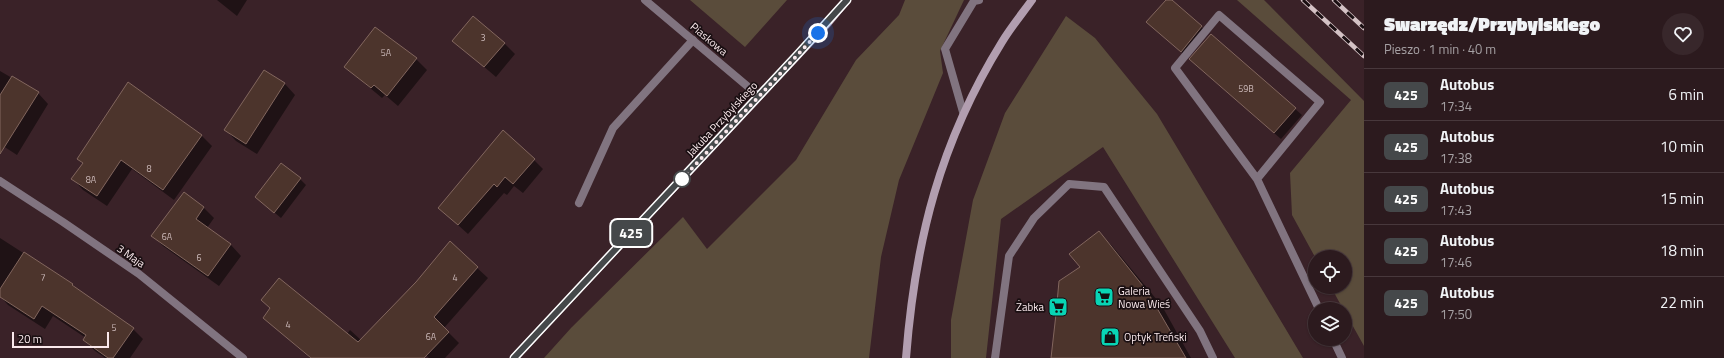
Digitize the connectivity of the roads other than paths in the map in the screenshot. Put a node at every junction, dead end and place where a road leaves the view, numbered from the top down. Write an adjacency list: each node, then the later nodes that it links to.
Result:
1 (645, 0): 5 (street, Piaskowa)
2 (847, 0): 6 (street, Jakuba Przybylskiego)
3 (979, 0): 7 (street)
4 (1032, 0): 7 (street)
5 (693, 40): 6 (street, Piaskowa); 10 (street)
6 (759, 96): 14 (street, Jakuba Przybylskiego)
7 (963, 112): 15 (street)
8 (1256, 179): 8 (street); 11 (street)
9 (0, 181): 13 (street, 3 Maja)
10 (579, 203)
11 (1316, 302)
12 (1336, 346): 18 (street)
13 (243, 358)
14 (514, 358)
15 (906, 358)
16 (995, 358): 17 (street)
17 (1213, 358)
18 (1342, 358)

